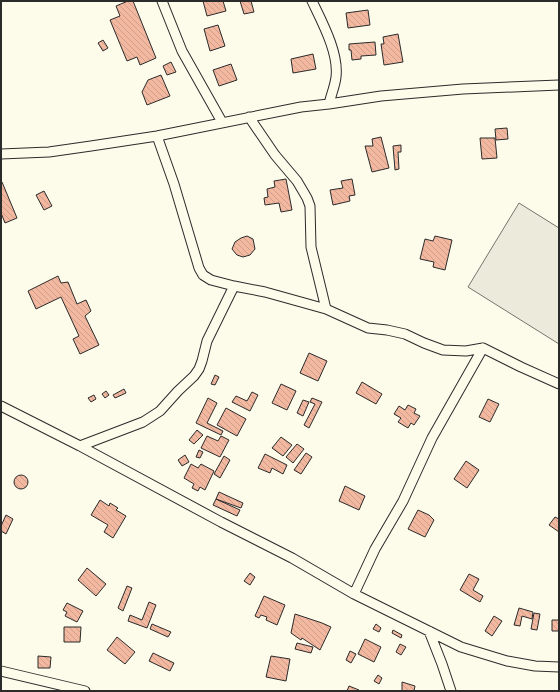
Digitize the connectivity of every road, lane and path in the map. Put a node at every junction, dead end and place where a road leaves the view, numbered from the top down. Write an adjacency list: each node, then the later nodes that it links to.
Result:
1 (162, 1): 6 (street)
2 (312, 1): 4 (street)
3 (559, 84): 4 (street)
4 (329, 104): 5 (street)
5 (250, 117): 6 (street); 10 (street)
6 (222, 122): 7 (street)
7 (157, 136): 8 (street); 9 (street)
8 (1, 154)
9 (234, 286): 10 (street); 14 (street)
10 (326, 309): 11 (street)
11 (483, 348): 12 (street); 15 (street)
12 (559, 384)
13 (1, 406): 14 (street)
14 (80, 446): 15 (street)
15 (354, 594): 16 (street)
16 (429, 631): 17 (street); 20 (street)
17 (559, 667)
18 (1, 671): 19 (street)
19 (84, 691)
20 (451, 691)

